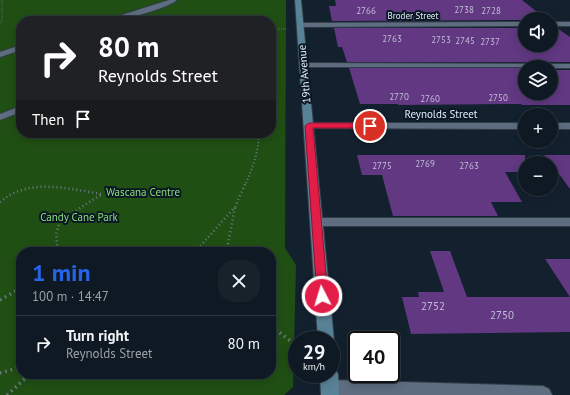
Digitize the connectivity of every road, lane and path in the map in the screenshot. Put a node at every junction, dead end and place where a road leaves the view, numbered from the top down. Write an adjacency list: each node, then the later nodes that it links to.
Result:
1 (2, 0): 6 (path)
2 (174, 0): 4 (street)
3 (298, 0): 10 (street, 19th Avenue)
4 (131, 14): 5 (street)
5 (124, 16)
6 (0, 24)
7 (518, 24): 10 (street, Broder Street)
8 (558, 24): 9 (street)
9 (570, 24)
10 (300, 25): 13 (street, 19th Avenue)
11 (16, 49): 12 (street)
12 (0, 55)
13 (304, 65): 14 (street); 17 (street, 19th Avenue)
14 (570, 66)
15 (16, 111): 16 (street)
16 (0, 117)
17 (309, 126): 18 (street, Reynolds Street); 24 (street, 19th Avenue)
18 (518, 126)
19 (558, 126): 20 (street)
20 (570, 126)
21 (259, 138): 23 (path)
22 (0, 202): 26 (path)
23 (235, 207): 27 (path); 28 (path)
24 (316, 222): 25 (street); 32 (street, 19th Avenue)
25 (570, 222)
26 (57, 247)
27 (200, 247)
28 (228, 247)
29 (16, 291): 30 (path)
30 (0, 300)
31 (276, 330): 33 (path)
32 (325, 331)
33 (288, 339)
34 (16, 368): 35 (path)
35 (0, 373)
36 (25, 379): 38 (path)
37 (330, 388): 39 (street)
38 (7, 395)
39 (543, 395)

